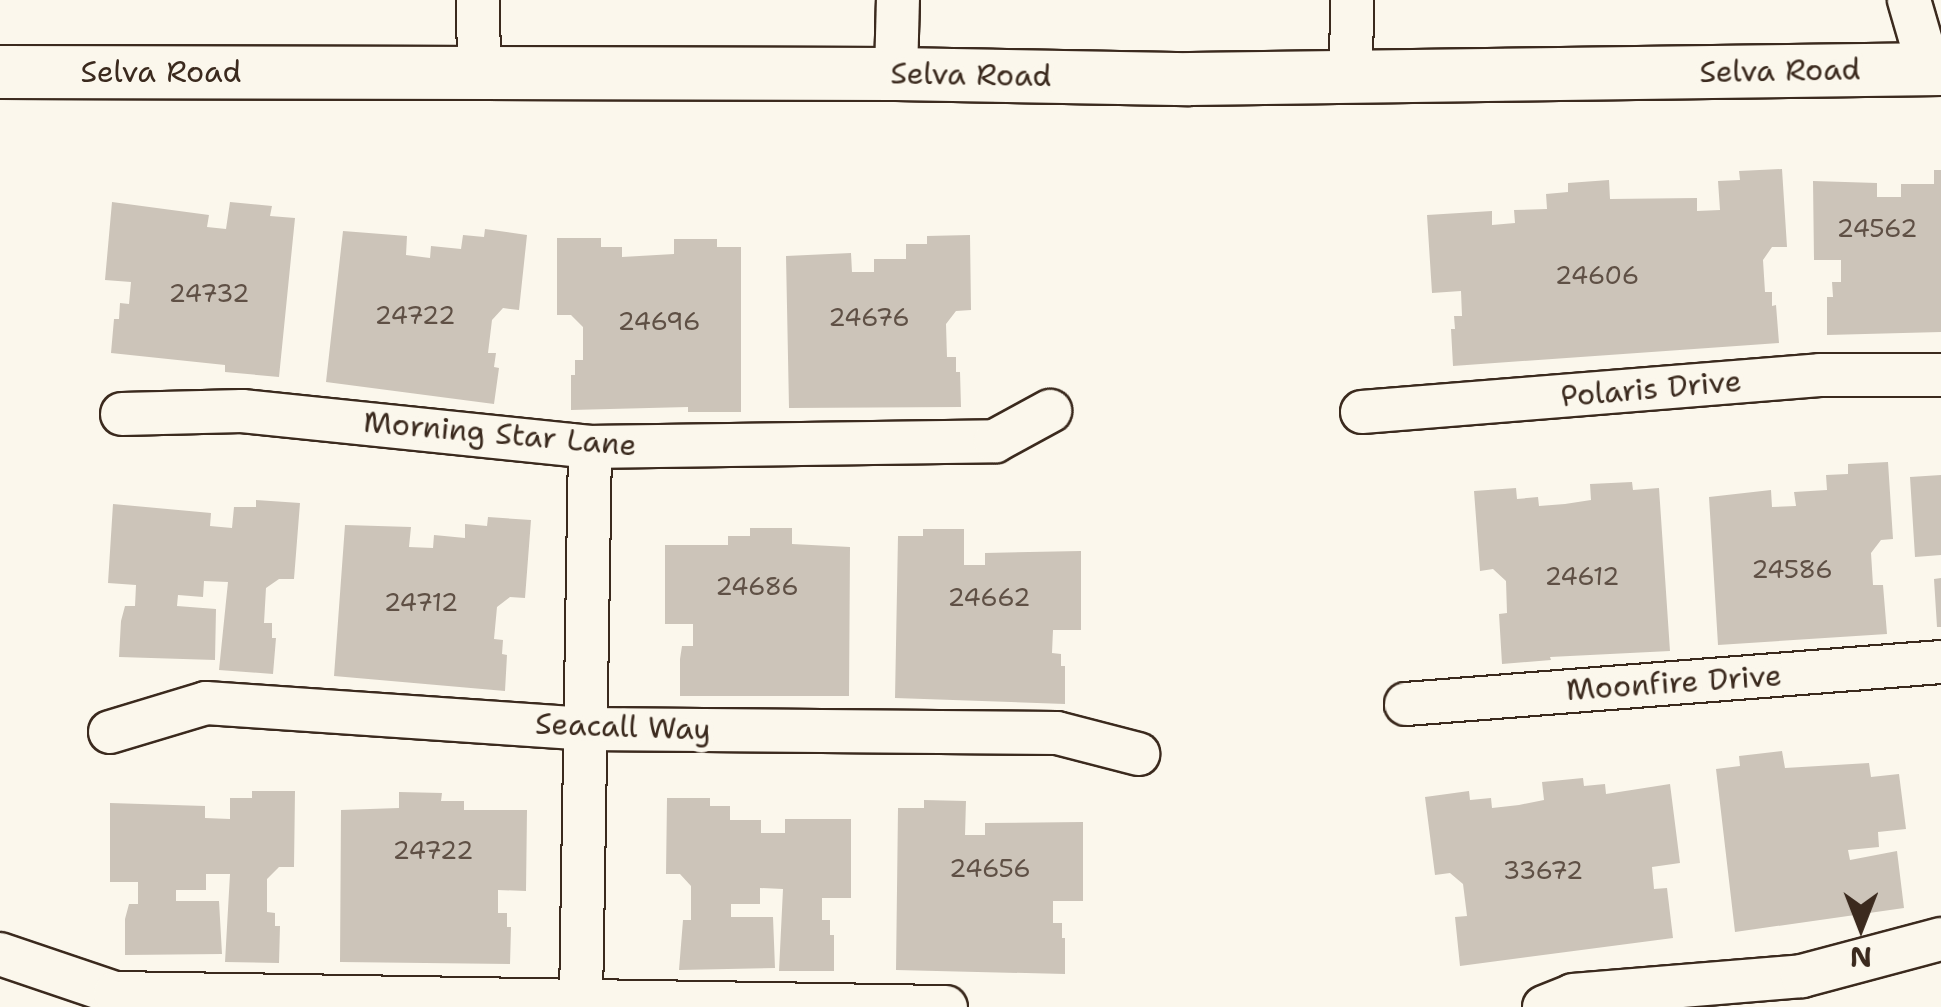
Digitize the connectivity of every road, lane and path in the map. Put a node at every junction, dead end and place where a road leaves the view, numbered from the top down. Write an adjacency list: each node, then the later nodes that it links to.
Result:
1 (478, 0): 7 (street)
2 (898, 0): 8 (street)
3 (1352, 0): 9 (street)
4 (1909, 0): 5 (street)
5 (1935, 69): 9 (street, Selva Road)
6 (0, 72): 7 (street, Selva Road)
7 (478, 73): 8 (street, Selva Road)
8 (896, 74): 9 (street, Selva Road)
9 (1350, 78)
10 (1941, 375): 12 (street, Polaris Drive)
11 (1050, 411): 14 (street, Morning Star Lane)
12 (1362, 412)
13 (122, 414): 14 (street, Morning Star Lane)
14 (590, 448): 17 (street)
15 (1941, 662): 16 (street, Moonfire Drive)
16 (1406, 704)
17 (586, 728): 18 (street, Seacall Way); 19 (street, Seacall Way); 23 (street)
18 (110, 732)
19 (1138, 754)
20 (1941, 940): 22 (street)
21 (0, 954): 23 (street)
22 (1801, 991): 26 (street)
23 (582, 1001): 24 (street)
24 (937, 1007): 25 (street)
25 (946, 1007)
26 (1544, 1007)

